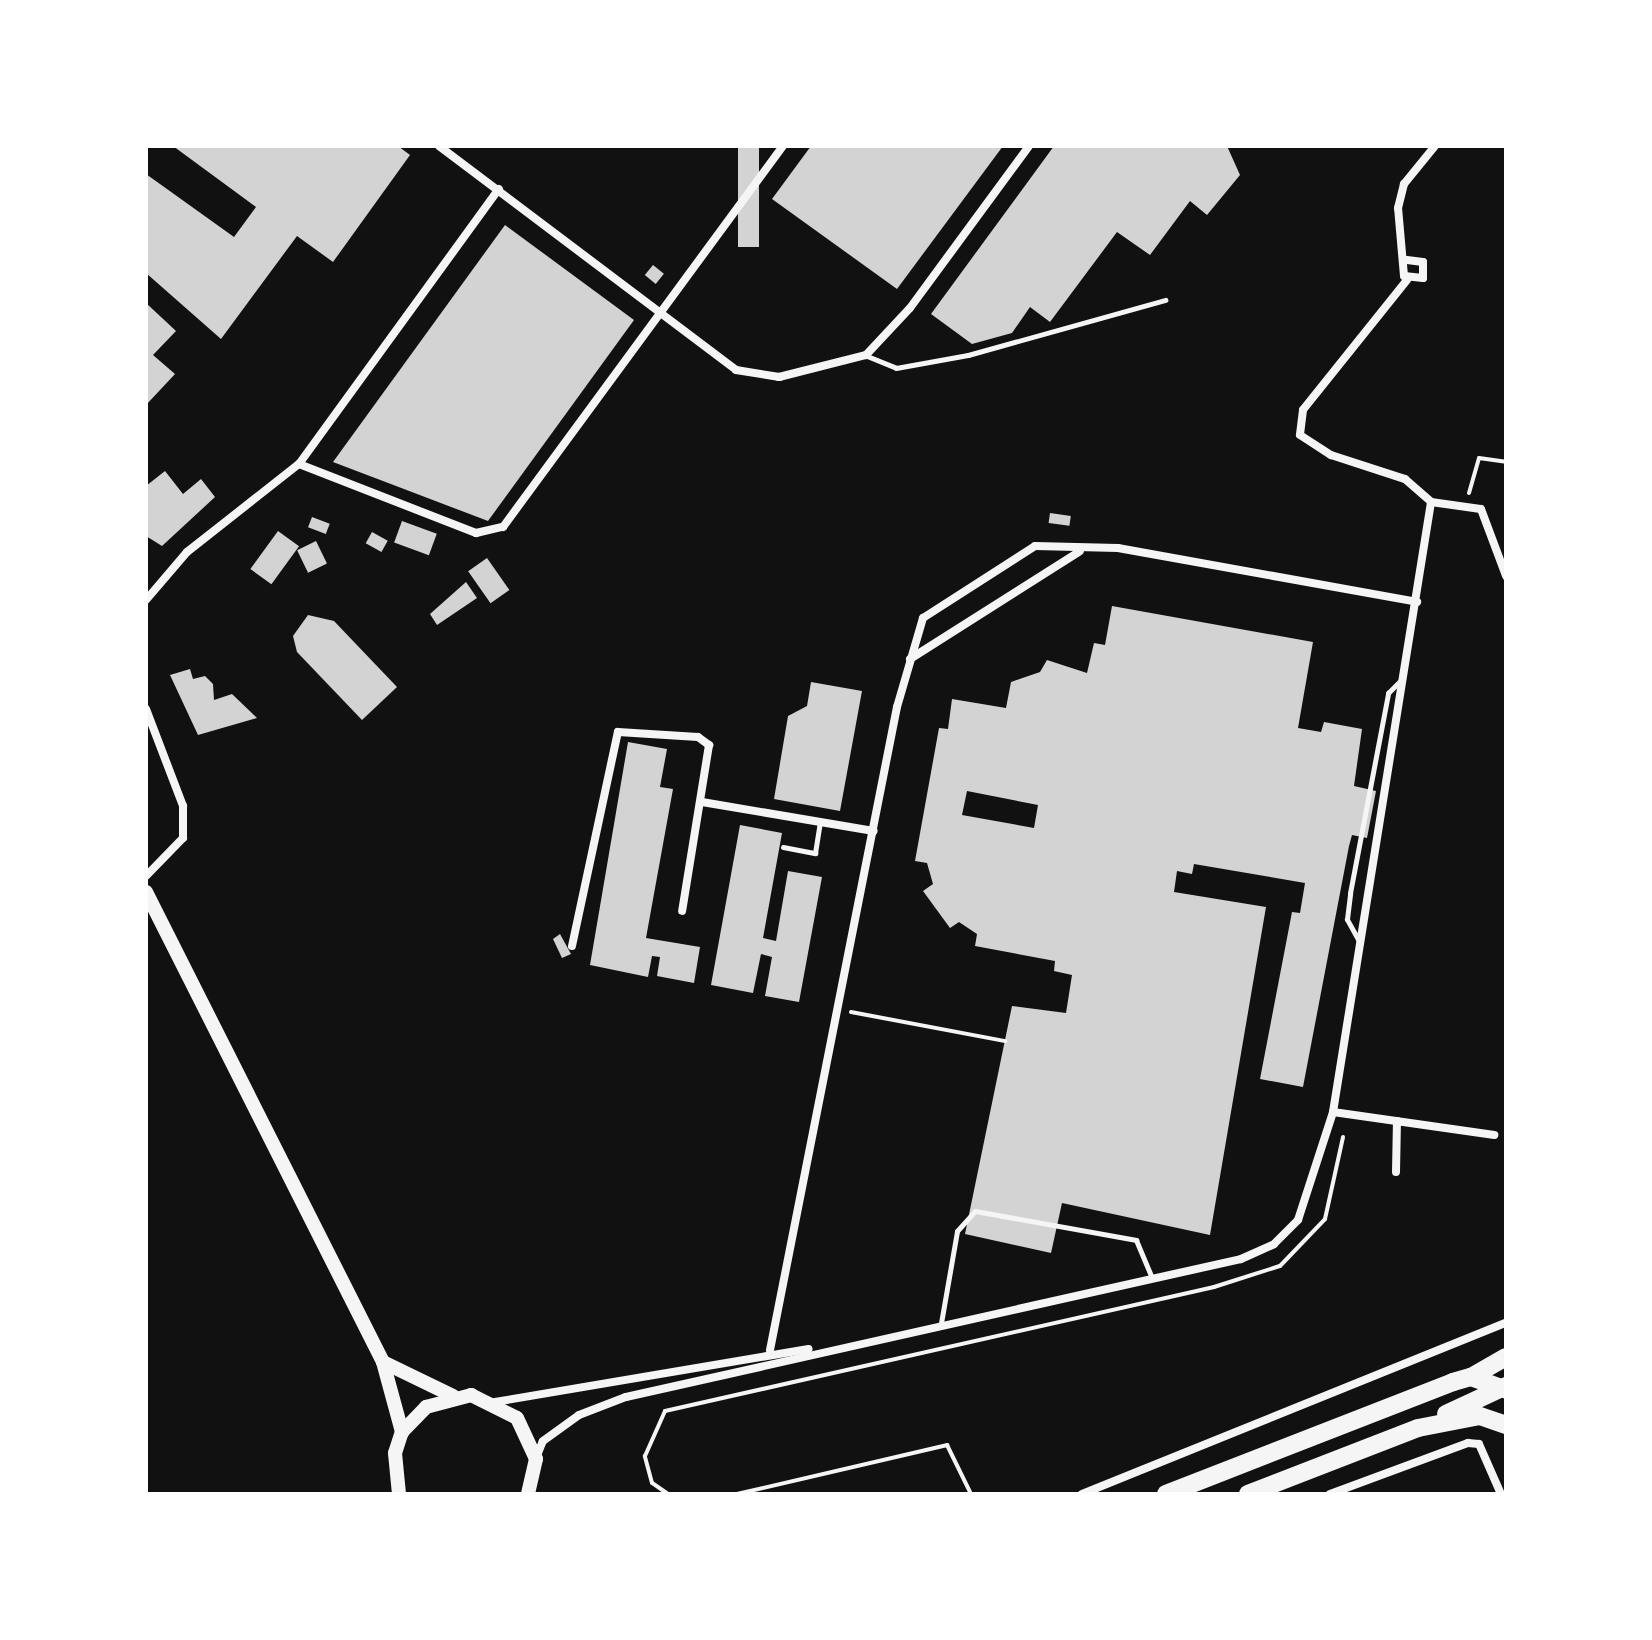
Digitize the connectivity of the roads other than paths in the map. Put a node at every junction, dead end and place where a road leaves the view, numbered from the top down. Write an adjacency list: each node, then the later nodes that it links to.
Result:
1 (439, 146): 5 (street)
2 (783, 146): 9 (street)
3 (1029, 146): 10 (street)
4 (1435, 146): 6 (street)
5 (499, 189): 9 (street); 11 (street)
6 (1407, 260): 7 (street); 7 (street)
7 (1407, 280): 12 (street)
8 (1165, 300): 10 (lane)
9 (660, 312): 10 (street); 11 (street)
10 (866, 355)
11 (299, 464): 15 (street)
12 (1431, 502): 14 (street); 16 (street)
13 (1080, 551): 16 (street); 17 (street); 17 (street)
14 (1506, 576)
15 (146, 600)
16 (1417, 602): 18 (street)
17 (910, 659): 22 (street)
18 (1405, 676): 27 (street); 27 (lane)
19 (146, 709): 24 (street)
20 (702, 802): 21 (street); 26 (street); 28 (street)
21 (820, 823): 22 (street); 23 (lane)
22 (874, 831): 37 (street)
23 (783, 847)
24 (146, 876)
25 (146, 892): 39 (street)
26 (682, 911)
27 (1360, 942): 29 (street)
28 (572, 946)
29 (1333, 1112): 30 (street); 33 (street)
30 (1397, 1121): 31 (street); 32 (street)
31 (1494, 1135)
32 (1396, 1172)
33 (1152, 1278): 34 (street); 34 (lane)
34 (941, 1323): 36 (street)
35 (1506, 1323): 50 (street)
36 (830, 1348): 37 (street); 47 (street)
37 (770, 1350): 43 (street)
38 (1506, 1357): 40 (main road)
39 (383, 1362): 42 (street); 46 (street)
40 (1471, 1377): 41 (main road); 51 (main road)
41 (1505, 1388): 45 (main road)
42 (453, 1396): 43 (street); 46 (street)
43 (495, 1402): 47 (street)
44 (1506, 1425): 45 (main road)
45 (1418, 1428): 52 (main road)
46 (402, 1432): 48 (street)
47 (536, 1459): 49 (street)
48 (399, 1494)
49 (528, 1494)
50 (1082, 1494)
51 (1166, 1494)
52 (1248, 1494)
53 (1330, 1494): 54 (street)
54 (1501, 1494)

